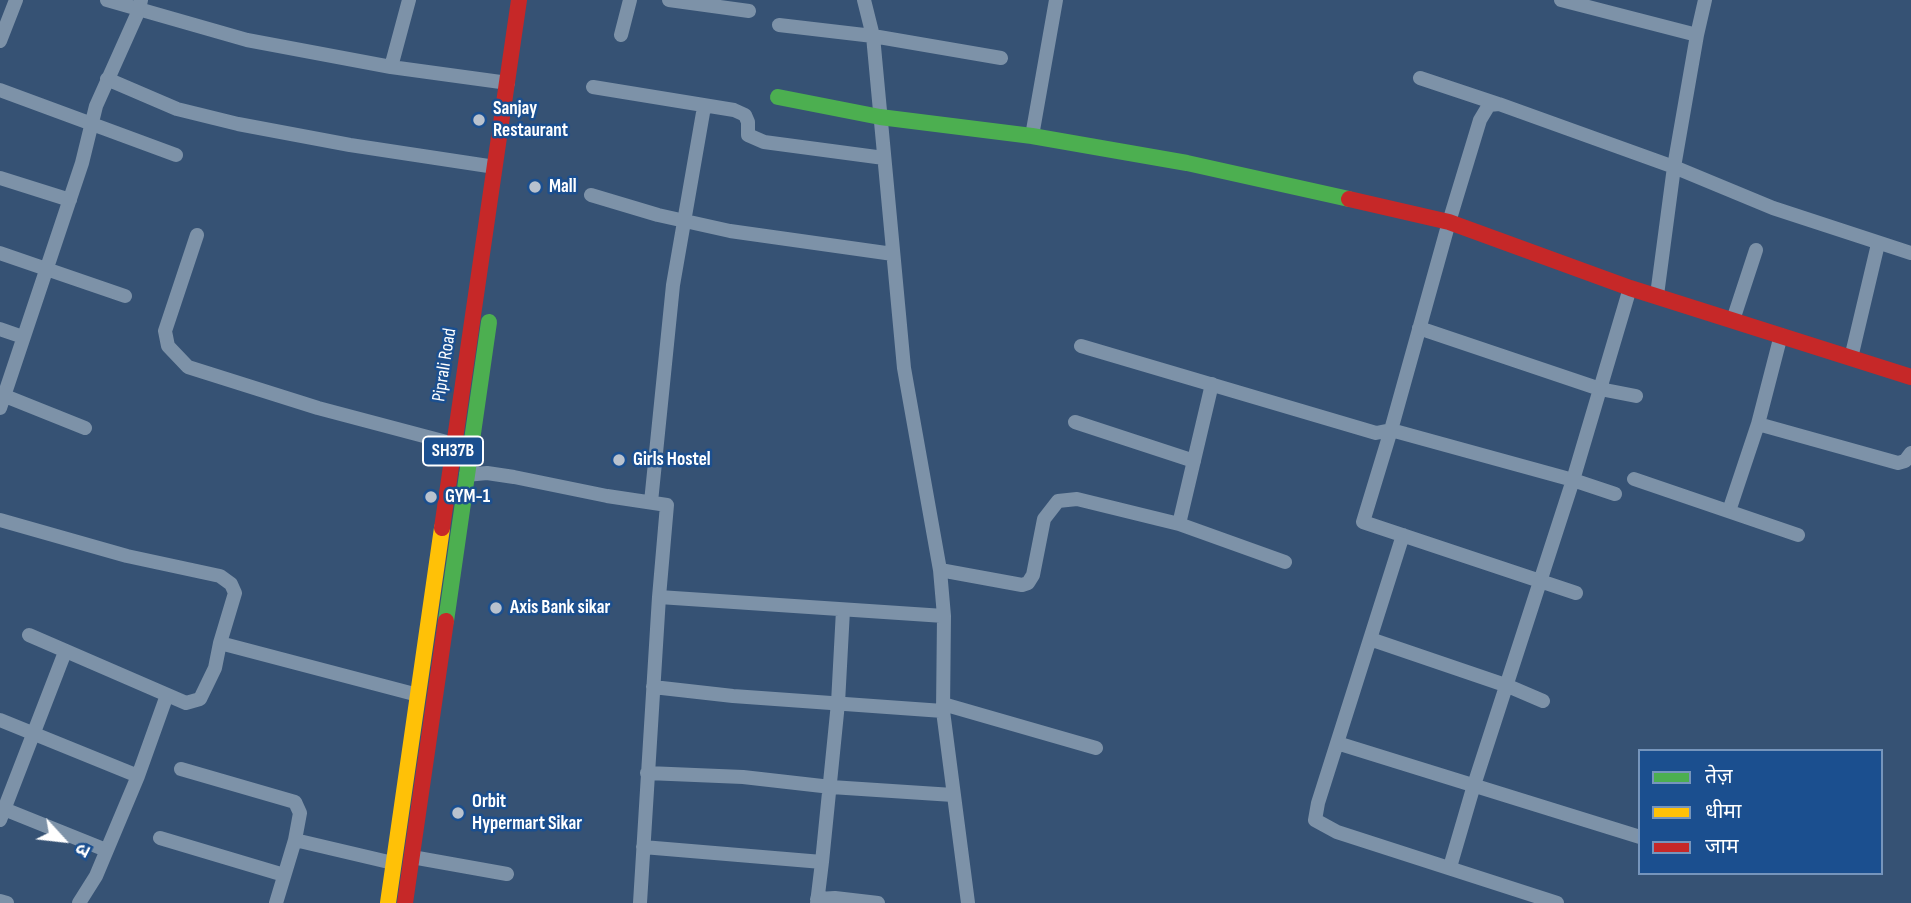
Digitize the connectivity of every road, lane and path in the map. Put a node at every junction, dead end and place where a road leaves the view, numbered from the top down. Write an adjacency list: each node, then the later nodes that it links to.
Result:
1 (16, 0): 18 (street)
2 (107, 0): 12 (street)
3 (409, 0): 20 (street)
4 (501, 0): 11 (street)
5 (630, 0): 16 (street)
6 (669, 0): 13 (street)
7 (864, 0): 17 (street)
8 (1056, 0): 31 (street)
9 (1561, 0): 15 (street)
10 (1705, 0): 15 (street)
11 (524, 1): 23 (main road, Piprali Road / SH37B); 70 (main road)
12 (140, 5): 20 (street); 22 (street)
13 (749, 11)
14 (779, 25): 17 (street)
15 (1697, 35): 35 (street)
16 (621, 36)
17 (873, 36): 19 (street); 29 (street)
18 (0, 41)
19 (1001, 58)
20 (391, 67): 23 (street)
21 (1420, 78): 27 (street)
22 (107, 79): 30 (street); 34 (street)
23 (508, 83): 34 (main road, Piprali Road / SH37B)
24 (593, 87): 28 (street)
25 (0, 90): 30 (street)
26 (778, 97): 29 (main road)
27 (1499, 104): 35 (street); 40 (street)
28 (704, 107): 33 (street); 39 (street)
29 (880, 117): 31 (main road); 33 (street)
30 (92, 125): 32 (street); 38 (street)
31 (1031, 136): 40 (main road)
32 (176, 155)
33 (884, 158): 46 (street)
34 (495, 167): 67 (main road, Piprali Road / SH37B)
35 (1674, 167): 42 (street); 49 (street)
36 (0, 178): 38 (street)
37 (591, 195): 39 (street)
38 (70, 200): 47 (street)
39 (683, 221): 46 (street); 74 (street)
40 (1449, 222): 48 (main road); 52 (street)
41 (197, 235): 67 (street)
42 (1878, 244): 45 (street); 57 (street)
43 (1756, 250): 51 (street)
44 (0, 253): 47 (street)
45 (1911, 253)
46 (893, 254): 81 (street)
47 (46, 268): 50 (street); 55 (street)
48 (1630, 288): 49 (main road); 60 (street)
49 (1657, 295): 51 (main road)
50 (125, 296)
51 (1733, 320): 54 (main road)
52 (1419, 328): 60 (street); 66 (street)
53 (0, 330): 55 (street)
54 (1781, 335): 57 (main road); 64 (street)
55 (23, 337): 62 (street)
56 (1081, 345): 59 (street)
57 (1851, 358): 58 (main road)
58 (1911, 377)
59 (1212, 384): 66 (street); 69 (street)
60 (1600, 389): 61 (street); 72 (street)
61 (1636, 396)
62 (1, 398): 65 (street)
63 (1075, 422): 69 (street)
64 (1758, 424): 68 (street); 75 (street)
65 (85, 428)
66 (1391, 430): 72 (street); 78 (street)
67 (454, 444): 94 (main road, Piprali Road / SH37B)
68 (1911, 453)
69 (1194, 461): 77 (street)
70 (466, 475): 74 (street); 114 (main road)
71 (1634, 479): 75 (street)
72 (1573, 480): 73 (street); 82 (street)
73 (1615, 494)
74 (651, 502): 84 (street)
75 (1729, 510): 79 (street)
76 (0, 520): 89 (street)
77 (1180, 524): 80 (street); 81 (street)
78 (1403, 535): 82 (street); 88 (street)
79 (1798, 535)
80 (1285, 562)
81 (940, 570): 86 (street)
82 (1539, 581): 83 (street); 91 (street)
83 (1576, 593)
84 (659, 597): 85 (street); 92 (street)
85 (843, 610): 86 (street); 96 (street)
86 (944, 616): 97 (street)
87 (29, 635): 90 (street)
88 (1370, 639): 91 (street); 100 (street)
89 (220, 643): 93 (street); 94 (street)
90 (65, 652): 93 (street); 99 (street)
91 (1508, 686): 95 (street); 105 (street)
92 (653, 687): 96 (street); 103 (street)
93 (167, 695): 104 (street)
94 (418, 695): 116 (main road, Piprali Road / SH37B)
95 (1543, 701)
96 (838, 703): 97 (street); 106 (street)
97 (943, 708): 101 (street); 107 (street)
98 (0, 719): 99 (street)
99 (34, 732): 104 (street); 108 (street)
100 (1337, 743): 105 (street); 117 (street)
101 (1096, 748)
102 (181, 769): 111 (street)
103 (647, 773): 106 (street); 112 (street)
104 (138, 776): 113 (street)
105 (1474, 785): 109 (street); 117 (street)
106 (831, 787): 107 (street); 115 (street)
107 (953, 795): 130 (street)
108 (2, 814): 113 (street)
109 (1638, 835)
110 (160, 838): 119 (street)
111 (295, 840): 116 (street); 119 (street)
112 (643, 847): 115 (street); 128 (street)
113 (106, 850): 124 (street)
114 (412, 857): 118 (street); 127 (main road)
115 (822, 862): 121 (street)
116 (393, 863): 126 (main road, Piprali Road / SH37B)
117 (1450, 867): 122 (street)
118 (507, 874)
119 (284, 875): 125 (street)
120 (0, 901): 123 (street)
121 (817, 901): 129 (street)
122 (1558, 902)
123 (6, 903)
124 (79, 903)
125 (276, 903)
126 (388, 903)
127 (405, 903)
128 (640, 903)
129 (878, 903)
130 (968, 903)

